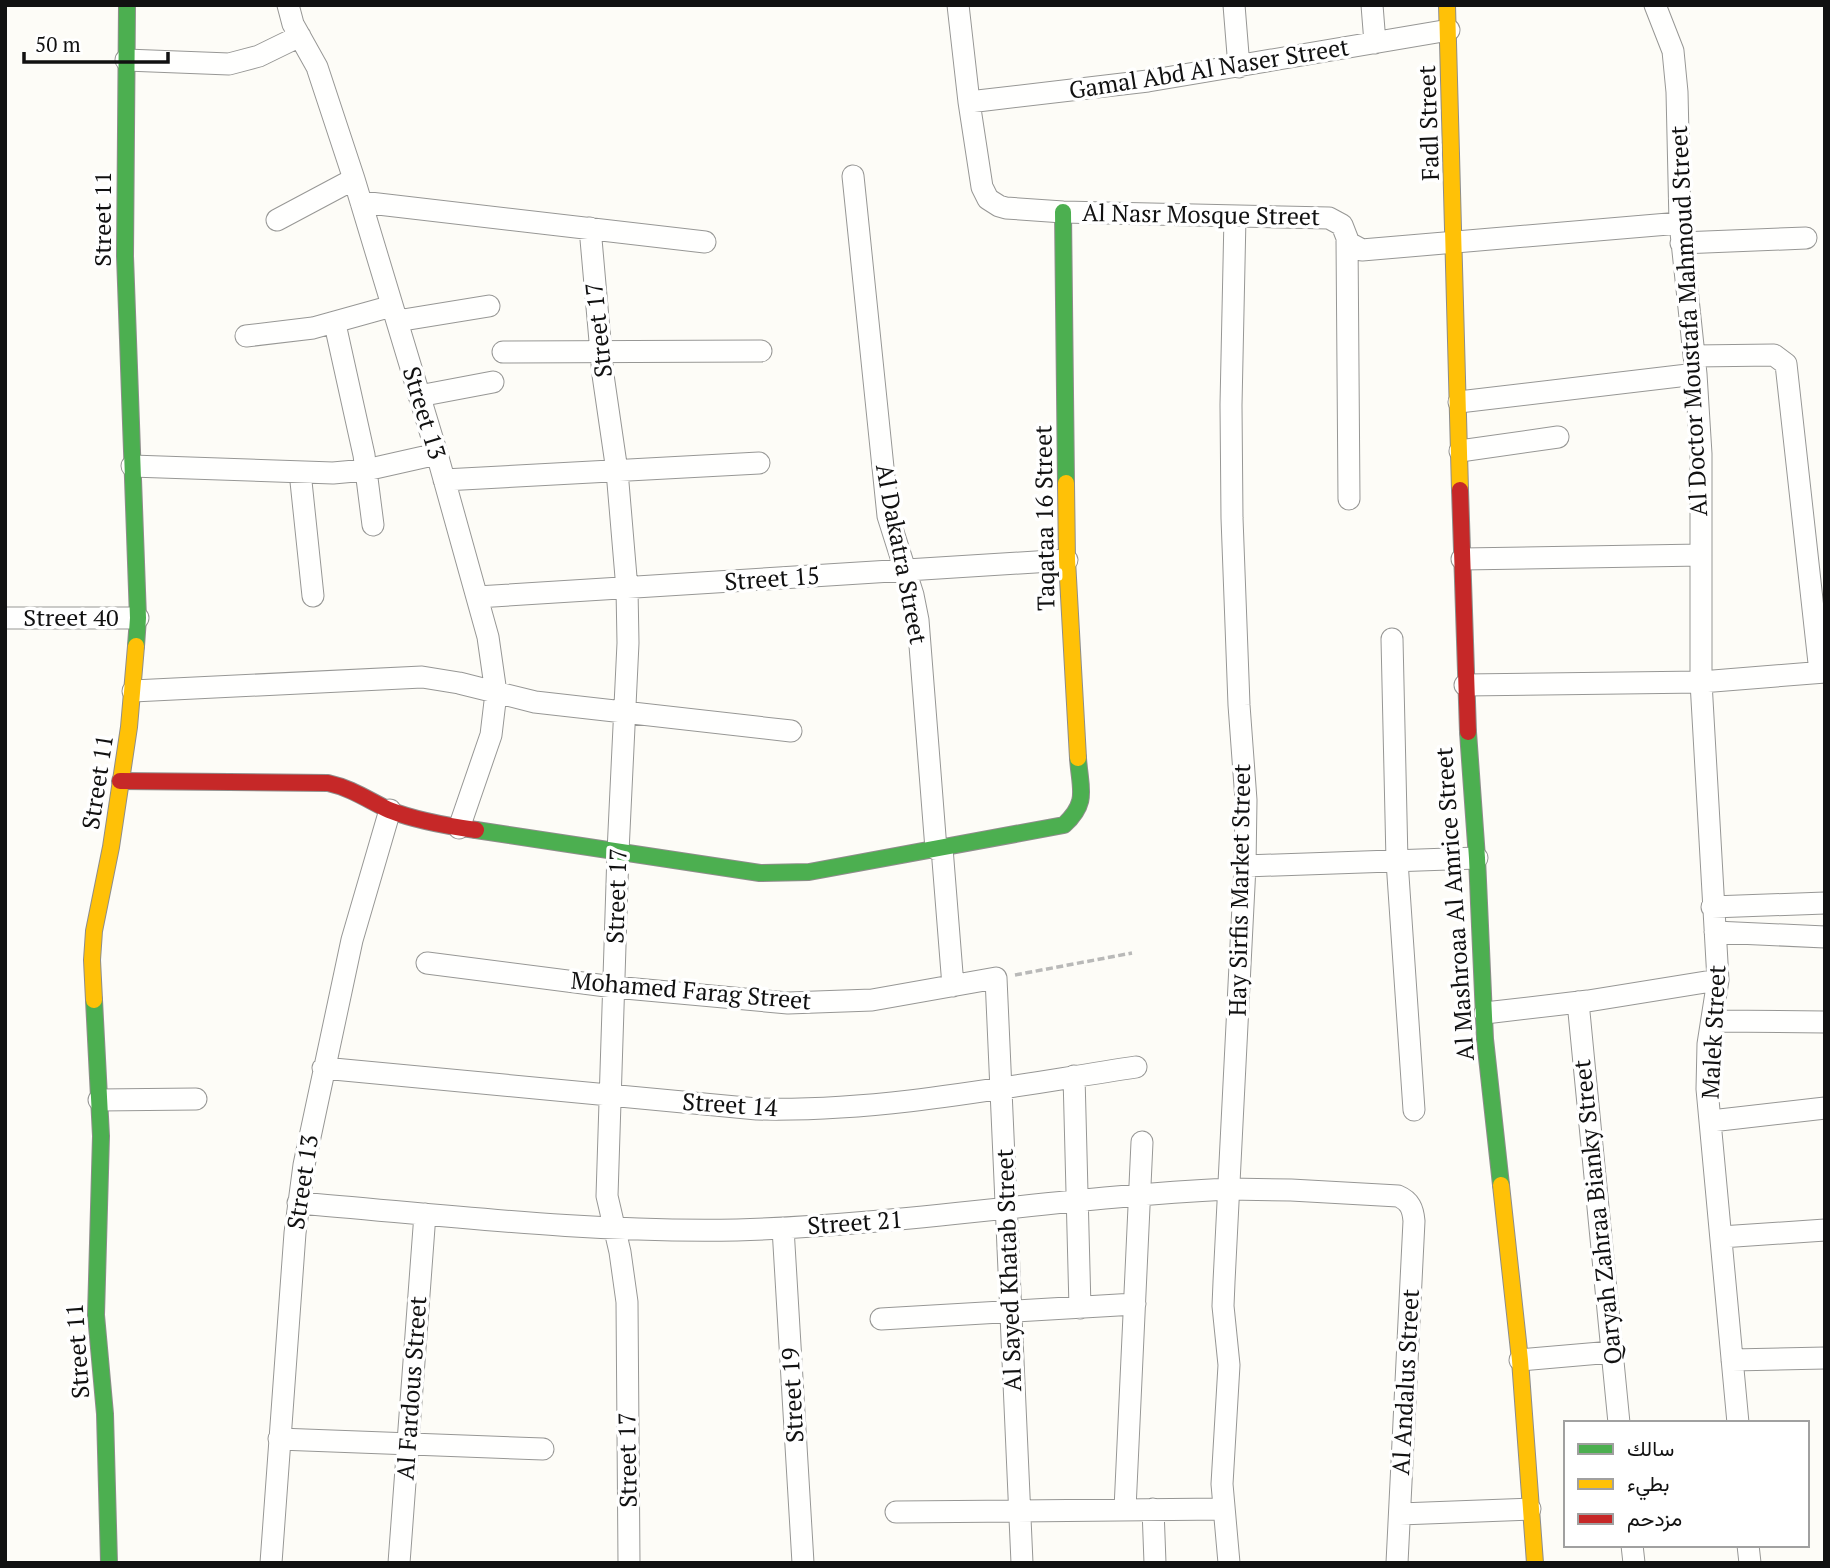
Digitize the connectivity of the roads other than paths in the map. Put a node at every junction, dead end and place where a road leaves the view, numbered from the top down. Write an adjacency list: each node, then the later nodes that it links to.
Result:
1 (127, 5): 11 (street, Street 11)
2 (288, 5): 9 (street, Street 13)
3 (958, 5): 13 (street, Al Nasr Mosque Street)
4 (1234, 5): 12 (street)
5 (1373, 5): 10 (street)
6 (1447, 5): 8 (street, Fadl Street)
7 (1655, 5): 21 (street, Al Doctor Moustafa Mahmoud Street)
8 (1448, 30): 10 (street, Gamal Abd Al Naser Street); 24 (street, Fadl Street)
9 (300, 36): 11 (street); 15 (street, Street 13)
10 (1375, 43): 12 (street, Gamal Abd Al Naser Street)
11 (126, 60): 41 (street, Street 11)
12 (1239, 67): 13 (street, Gamal Abd Al Naser Street)
13 (969, 102): 17 (street, Al Nasr Mosque Street)
14 (853, 176): 51 (street, Al Dakatra Street)
15 (354, 179): 16 (street, Street 13); 19 (street)
16 (361, 202): 20 (street); 27 (street, Street 13)
17 (1063, 212): 18 (street, Al Nasr Mosque Street); 50 (street, Taqataa 16 Street)
18 (1236, 217): 23 (street, Al Nasr Mosque Street); 72 (street, Hay Sirfis Market Street)
19 (277, 220)
20 (590, 228): 25 (street); 30 (street, Street 17)
21 (1680, 233): 22 (street, Al Nasr Mosque Street); 24 (street, Al Nasr Mosque Street); 33 (street, Al Doctor Moustafa Mahmoud Street)
22 (1806, 238)
23 (1347, 239): 24 (street, Al Nasr Mosque Street); 46 (street)
24 (1455, 240): 36 (street, Al Mashroaa Al Amrice Street)
25 (705, 242)
26 (489, 306): 27 (street)
27 (394, 313): 28 (street); 35 (street, Street 13)
28 (335, 324): 29 (street); 42 (street)
29 (246, 337)
30 (601, 351): 31 (street); 32 (street); 43 (street, Street 17)
31 (761, 351)
32 (503, 352)
33 (1695, 365): 36 (street); 48 (street, Al Doctor Moustafa Mahmoud Street); 58 (street)
34 (494, 382): 35 (street)
35 (419, 396): 39 (street, Street 13)
36 (1458, 402): 38 (street, Al Mashroaa Al Amrice Street)
37 (1558, 437): 38 (street)
38 (1460, 451): 49 (street, Al Mashroaa Al Amrice Street)
39 (437, 454): 42 (street); 45 (street, Street 13)
40 (759, 463): 43 (street)
41 (132, 466): 44 (street); 56 (street, Street 11)
42 (366, 470): 44 (street); 47 (street)
43 (617, 471): 45 (street); 52 (street, Street 17)
44 (300, 472): 53 (street)
45 (444, 480): 54 (street, Street 13)
46 (1349, 499)
47 (373, 525)
48 (1701, 555): 49 (street); 59 (street, Al Doctor Moustafa Mahmoud Street)
49 (1462, 559): 60 (street, Al Mashroaa Al Amrice Street)
50 (1067, 560): 51 (street, Street 15); 68 (street, Taqataa 16 Street)
51 (905, 571): 52 (street, Street 15); 68 (street, Al Dakatra Street)
52 (627, 589): 54 (street, Street 15); 63 (street, Street 17)
53 (313, 596)
54 (477, 597): 62 (street, Street 13)
55 (5, 618): 56 (street, Street 40)
56 (138, 618): 61 (street, Street 11)
57 (1392, 639): 71 (street)
58 (1822, 672): 59 (street)
59 (1701, 682): 60 (street); 74 (street, Malek Street)
60 (1465, 685): 70 (street, Al Mashroaa Al Amrice Street)
61 (133, 691): 62 (street); 65 (street, Street 11)
62 (496, 693): 63 (street); 67 (street, Street 13)
63 (625, 711): 64 (street); 69 (street, Street 17)
64 (791, 731)
65 (120, 781): 66 (street); 92 (street, Street 11)
66 (390, 810): 67 (street); 87 (street, Street 13)
67 (460, 828): 69 (street)
68 (939, 848): 69 (street); 80 (street, Al Dakatra Street)
69 (618, 852): 81 (street, Street 17)
70 (1476, 858): 71 (street); 83 (street, Al Mashroaa Al Amrice Street)
71 (1397, 861): 72 (street); 94 (street)
72 (1245, 866): 97 (street, Hay Sirfis Market Street)
73 (1825, 903): 74 (street)
74 (1712, 907): 75 (street, Malek Street)
75 (1715, 932): 76 (street); 79 (street, Malek Street)
76 (1825, 937)
77 (427, 963): 81 (street, Mohamed Farag Street)
78 (996, 978): 80 (street, Mohamed Farag Street); 89 (street, Al Sayed Khatab Street)
79 (1718, 980): 82 (street); 84 (street, Malek Street)
80 (953, 986): 81 (street, Mohamed Farag Street)
81 (614, 987): 90 (street, Street 17)
82 (1577, 1002): 83 (street); 112 (street, Qaryah Zahraa Bianky Street)
83 (1485, 1013): 114 (street, Al Mashroaa Al Amrice Street)
84 (1713, 1021): 85 (street); 95 (street, Malek Street)
85 (1825, 1022)
86 (1136, 1067): 88 (street, Street 14)
87 (323, 1069): 90 (street, Street 14); 100 (street, Street 13)
88 (1074, 1076): 89 (street, Street 14); 99 (street)
89 (1001, 1087): 90 (street, Street 14); 102 (street, Al Sayed Khatab Street)
90 (610, 1095): 104 (street, Street 17)
91 (196, 1099): 92 (street)
92 (99, 1100): 128 (street, Street 11)
93 (1825, 1108): 95 (street)
94 (1414, 1110)
95 (1711, 1121): 107 (street, Malek Street)
96 (1142, 1142): 98 (street)
97 (1228, 1189): 98 (street, Street 21); 101 (street, Street 21); 123 (street, Hay Sirfis Market Street)
98 (1141, 1195): 99 (street, Street 21); 108 (street)
99 (1077, 1201): 102 (street, Street 21); 109 (street)
100 (298, 1203): 103 (street, Street 21); 118 (street, Street 13)
101 (1409, 1203): 127 (street, Al Andalus Street)
102 (1007, 1208): 105 (street, Street 21); 110 (street, Al Sayed Khatab Street)
103 (425, 1214): 104 (street, Street 21); 119 (street, Al Fardous Street)
104 (613, 1228): 105 (street, Street 21); 131 (street, Street 17)
105 (783, 1228): 132 (street, Street 19)
106 (1825, 1230): 107 (street)
107 (1721, 1237): 115 (street, Malek Street)
108 (1135, 1304): 109 (street); 121 (street)
109 (1080, 1308): 110 (street)
110 (1011, 1312): 111 (street); 125 (street, Al Sayed Khatab Street)
111 (881, 1319)
112 (1612, 1352): 114 (street); 116 (street, Qaryah Zahraa Bianky Street)
113 (1825, 1358): 115 (street)
114 (1520, 1360): 124 (street, Al Mashroaa Al Amrice Street)
115 (1732, 1360): 117 (street, Malek Street)
116 (1619, 1421)
117 (1738, 1421)
118 (279, 1439): 119 (street); 129 (street, Street 13)
119 (408, 1444): 120 (street); 130 (street, Al Fardous Street)
120 (543, 1449)
121 (1125, 1509): 122 (street); 125 (street)
122 (1153, 1509): 123 (street); 134 (street)
123 (1223, 1509): 135 (street, Hay Sirfis Market Street)
124 (1530, 1509): 127 (street); 137 (street, Al Mashroaa Al Amrice Street)
125 (1019, 1510): 126 (street); 133 (street, Al Sayed Khatab Street)
126 (896, 1512)
127 (1400, 1514): 136 (street, Al Andalus Street)
128 (108, 1563)
129 (271, 1563)
130 (399, 1563)
131 (629, 1563)
132 (803, 1563)
133 (1022, 1563)
134 (1156, 1563)
135 (1229, 1563)
136 (1397, 1563)
137 (1535, 1563)

